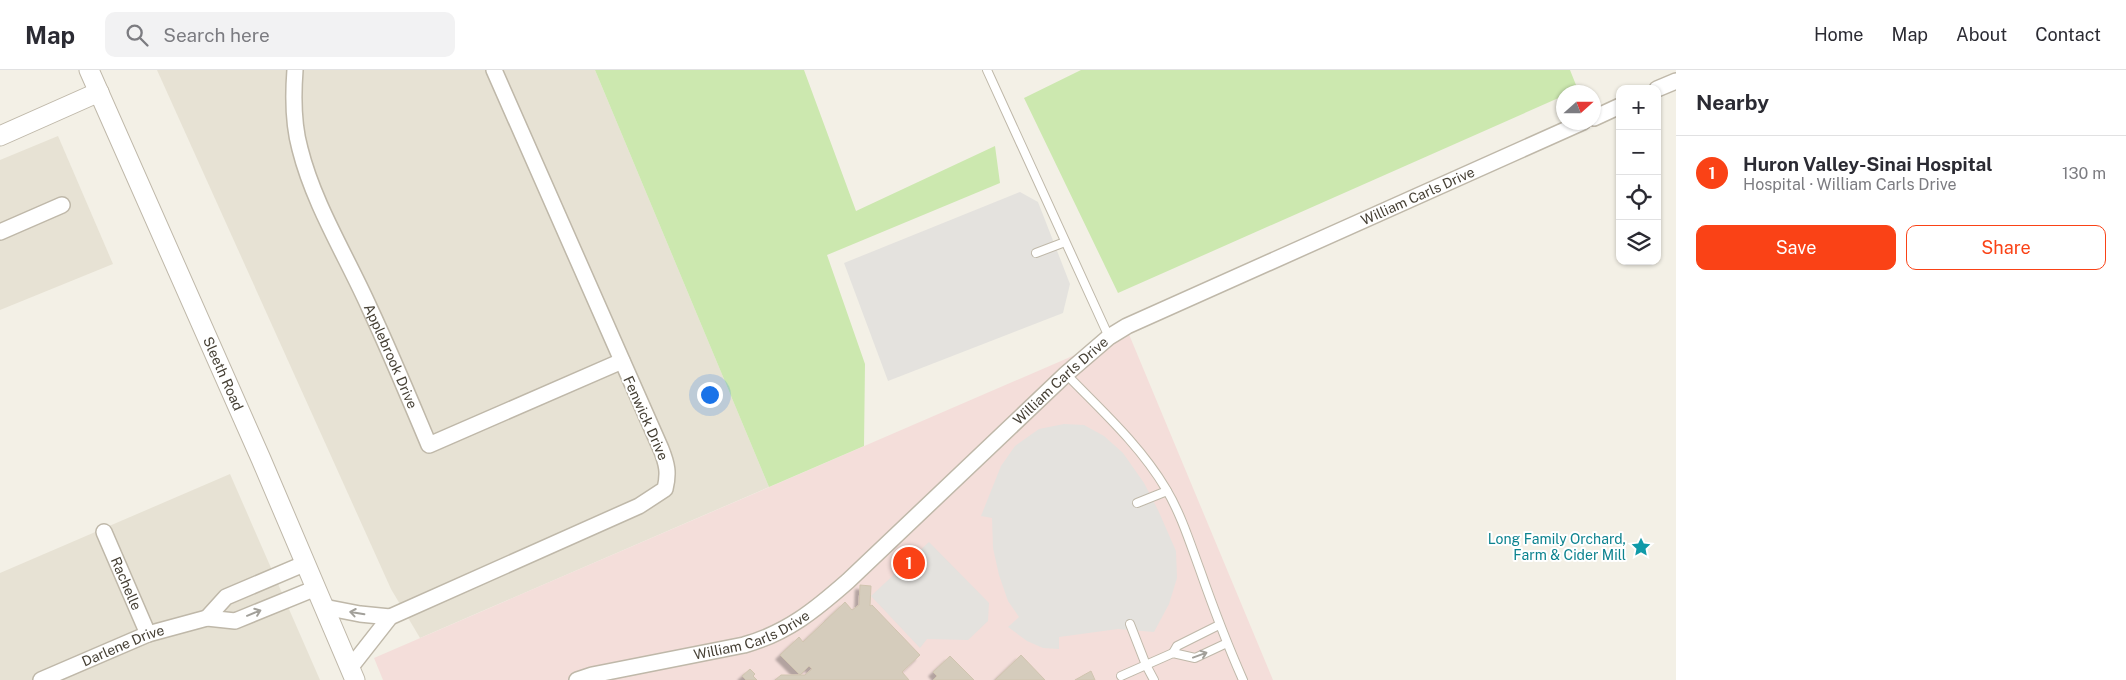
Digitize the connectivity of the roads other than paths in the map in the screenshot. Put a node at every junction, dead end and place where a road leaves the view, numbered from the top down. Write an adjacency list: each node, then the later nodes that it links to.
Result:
1 (89, 70): 7 (street, Sleeth Road)
2 (295, 70): 17 (street, Applebrook Drive)
3 (494, 70): 17 (street, Fenwick Drive)
4 (988, 70): 14 (lane)
5 (1676, 81): 6 (street)
6 (1661, 87)
7 (99, 92): 11 (street); 22 (street, Sleeth Road)
8 (1616, 108): 9 (street)
9 (1601, 115)
10 (1565, 130): 16 (street, William Carls Drive)
11 (0, 136)
12 (62, 205): 13 (street)
13 (0, 232)
14 (1065, 242): 15 (lane); 16 (lane)
15 (1036, 254)
16 (1109, 337): 18 (street, William Carls Drive)
17 (622, 361): 25 (street, Fenwick Drive)
18 (1066, 374): 19 (lane); 36 (street, William Carls Drive)
19 (1168, 490): 20 (lane); 28 (lane)
20 (1137, 503)
21 (104, 532): 29 (street, Rachelle)
22 (306, 564): 23 (street, Sleeth Road); 26 (street)
23 (316, 588): 24 (street, Sleeth Road); 26 (street, Darlene Drive, one-way to 23)
24 (324, 607): 25 (street, Fenwick Drive, one-way to 24); 33 (street, Sleeth Road)
25 (390, 616): 33 (street, Fenwick Drive)
26 (207, 618): 29 (street, Darlene Drive)
27 (1130, 624): 32 (lane)
28 (1219, 625): 30 (lane); 31 (lane)
29 (148, 634): 35 (street, Darlene Drive)
30 (1227, 643): 31 (lane, one-way to 30); 38 (lane)
31 (1173, 654): 32 (lane)
32 (1146, 665): 34 (lane); 37 (lane)
33 (353, 674)
34 (1121, 676)
35 (41, 680)
36 (577, 680)
37 (1154, 680)
38 (1243, 680)

